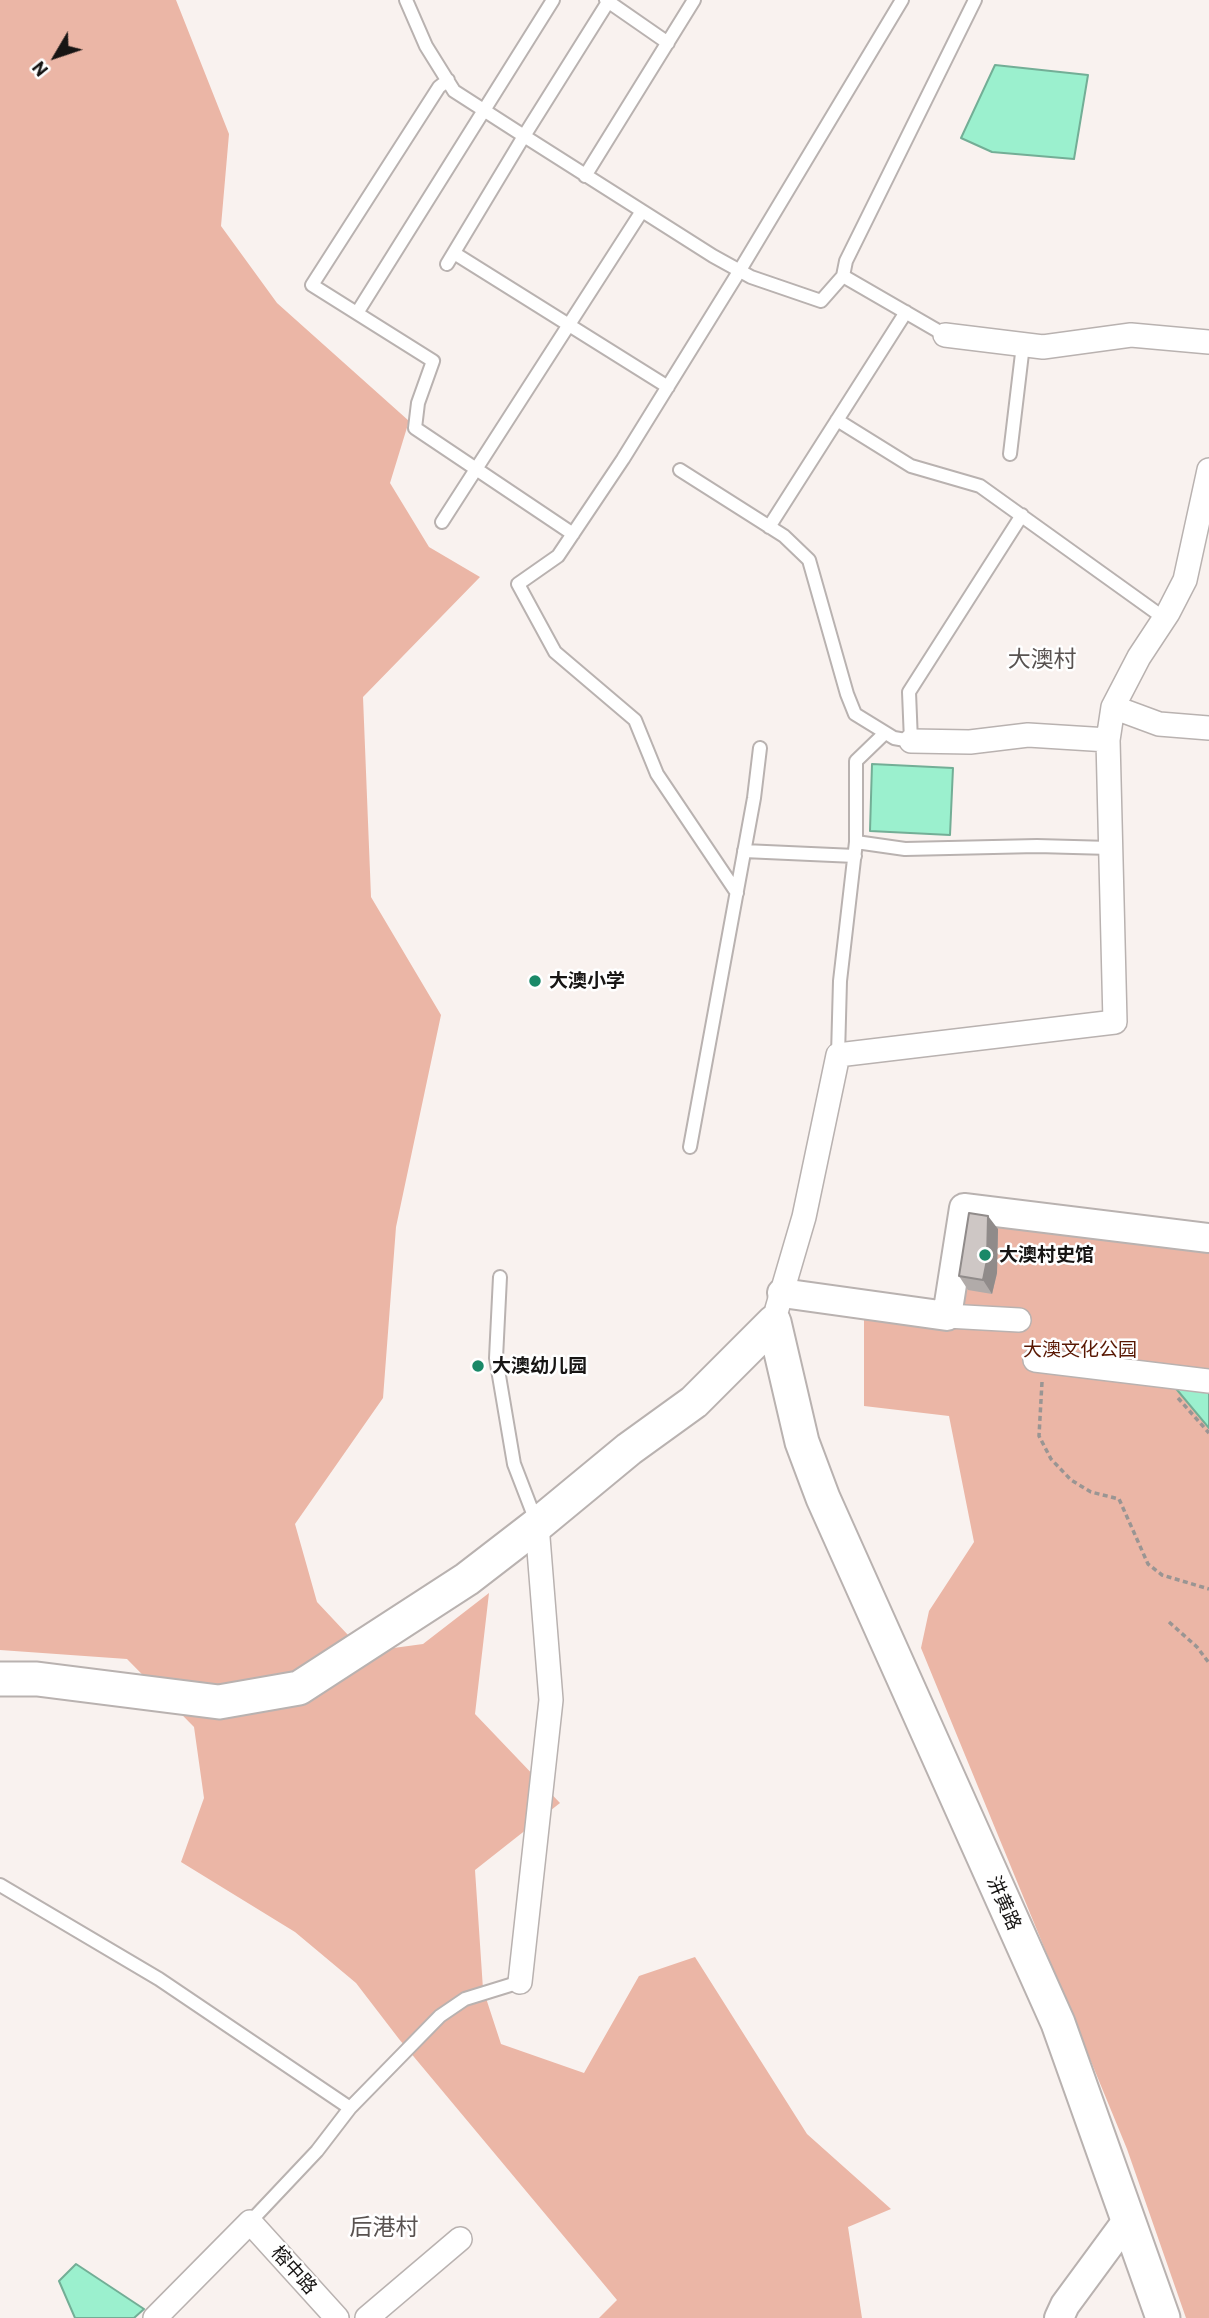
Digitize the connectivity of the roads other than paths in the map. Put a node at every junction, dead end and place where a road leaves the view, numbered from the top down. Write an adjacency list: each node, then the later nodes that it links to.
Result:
1 (406, 0): 8 (lane)
2 (553, 0): 9 (lane)
3 (694, 0): 7 (lane)
4 (902, 0): 13 (lane)
5 (975, 0): 14 (lane)
6 (607, 1): 7 (lane); 10 (lane)
7 (668, 43): 11 (lane)
8 (448, 80): 9 (lane); 15 (lane)
9 (484, 111): 10 (lane); 15 (lane)
10 (524, 136): 11 (lane); 20 (lane)
11 (585, 176): 12 (lane)
12 (642, 211): 13 (lane); 23 (lane)
13 (740, 270): 14 (lane); 20 (lane)
14 (843, 276): 16 (lane)
15 (357, 313): 23 (lane)
16 (906, 313): 17 (lane); 21 (lane)
17 (945, 335): 19 (street)
18 (1209, 342): 19 (street)
19 (1023, 345): 22 (lane)
20 (668, 387): 29 (lane)
21 (837, 420): 26 (lane); 28 (lane)
22 (1010, 454)
23 (476, 469): 27 (lane); 29 (lane)
24 (680, 470): 28 (lane)
25 (1209, 470): 30 (street)
26 (1022, 515): 30 (lane); 35 (lane)
27 (442, 522)
28 (769, 527): 33 (lane)
29 (573, 534): 40 (lane)
30 (1164, 618): 31 (street)
31 (1113, 707): 32 (street); 34 (street)
32 (1209, 728)
33 (885, 733): 35 (lane); 38 (lane)
34 (1108, 740): 35 (street); 37 (street)
35 (911, 741)
36 (760, 747): 39 (lane)
37 (1110, 848): 38 (lane); 41 (street)
38 (856, 849): 39 (lane); 41 (lane)
39 (744, 851): 40 (lane)
40 (737, 894): 42 (lane)
41 (838, 1055): 45 (street)
42 (690, 1147)
43 (1209, 1238): 46 (street)
44 (500, 1277): 50 (lane)
45 (778, 1307): 46 (street); 50 (main road); 55 (main road, 汫黄路)
46 (947, 1316): 47 (street)
47 (1019, 1320)
48 (1040, 1361): 49 (street)
49 (1209, 1381)
50 (537, 1525): 51 (main road); 53 (street)
51 (0, 1679)
52 (0, 1885): 54 (lane)
53 (520, 1982): 54 (lane)
54 (350, 2108): 56 (lane)
55 (1129, 2218): 61 (street); 62 (main road, 汫黄路)
56 (250, 2222): 58 (street); 59 (street, 榕中路)
57 (460, 2239): 60 (street)
58 (155, 2318)
59 (337, 2318)
60 (367, 2318)
61 (1059, 2318)
62 (1163, 2318)

